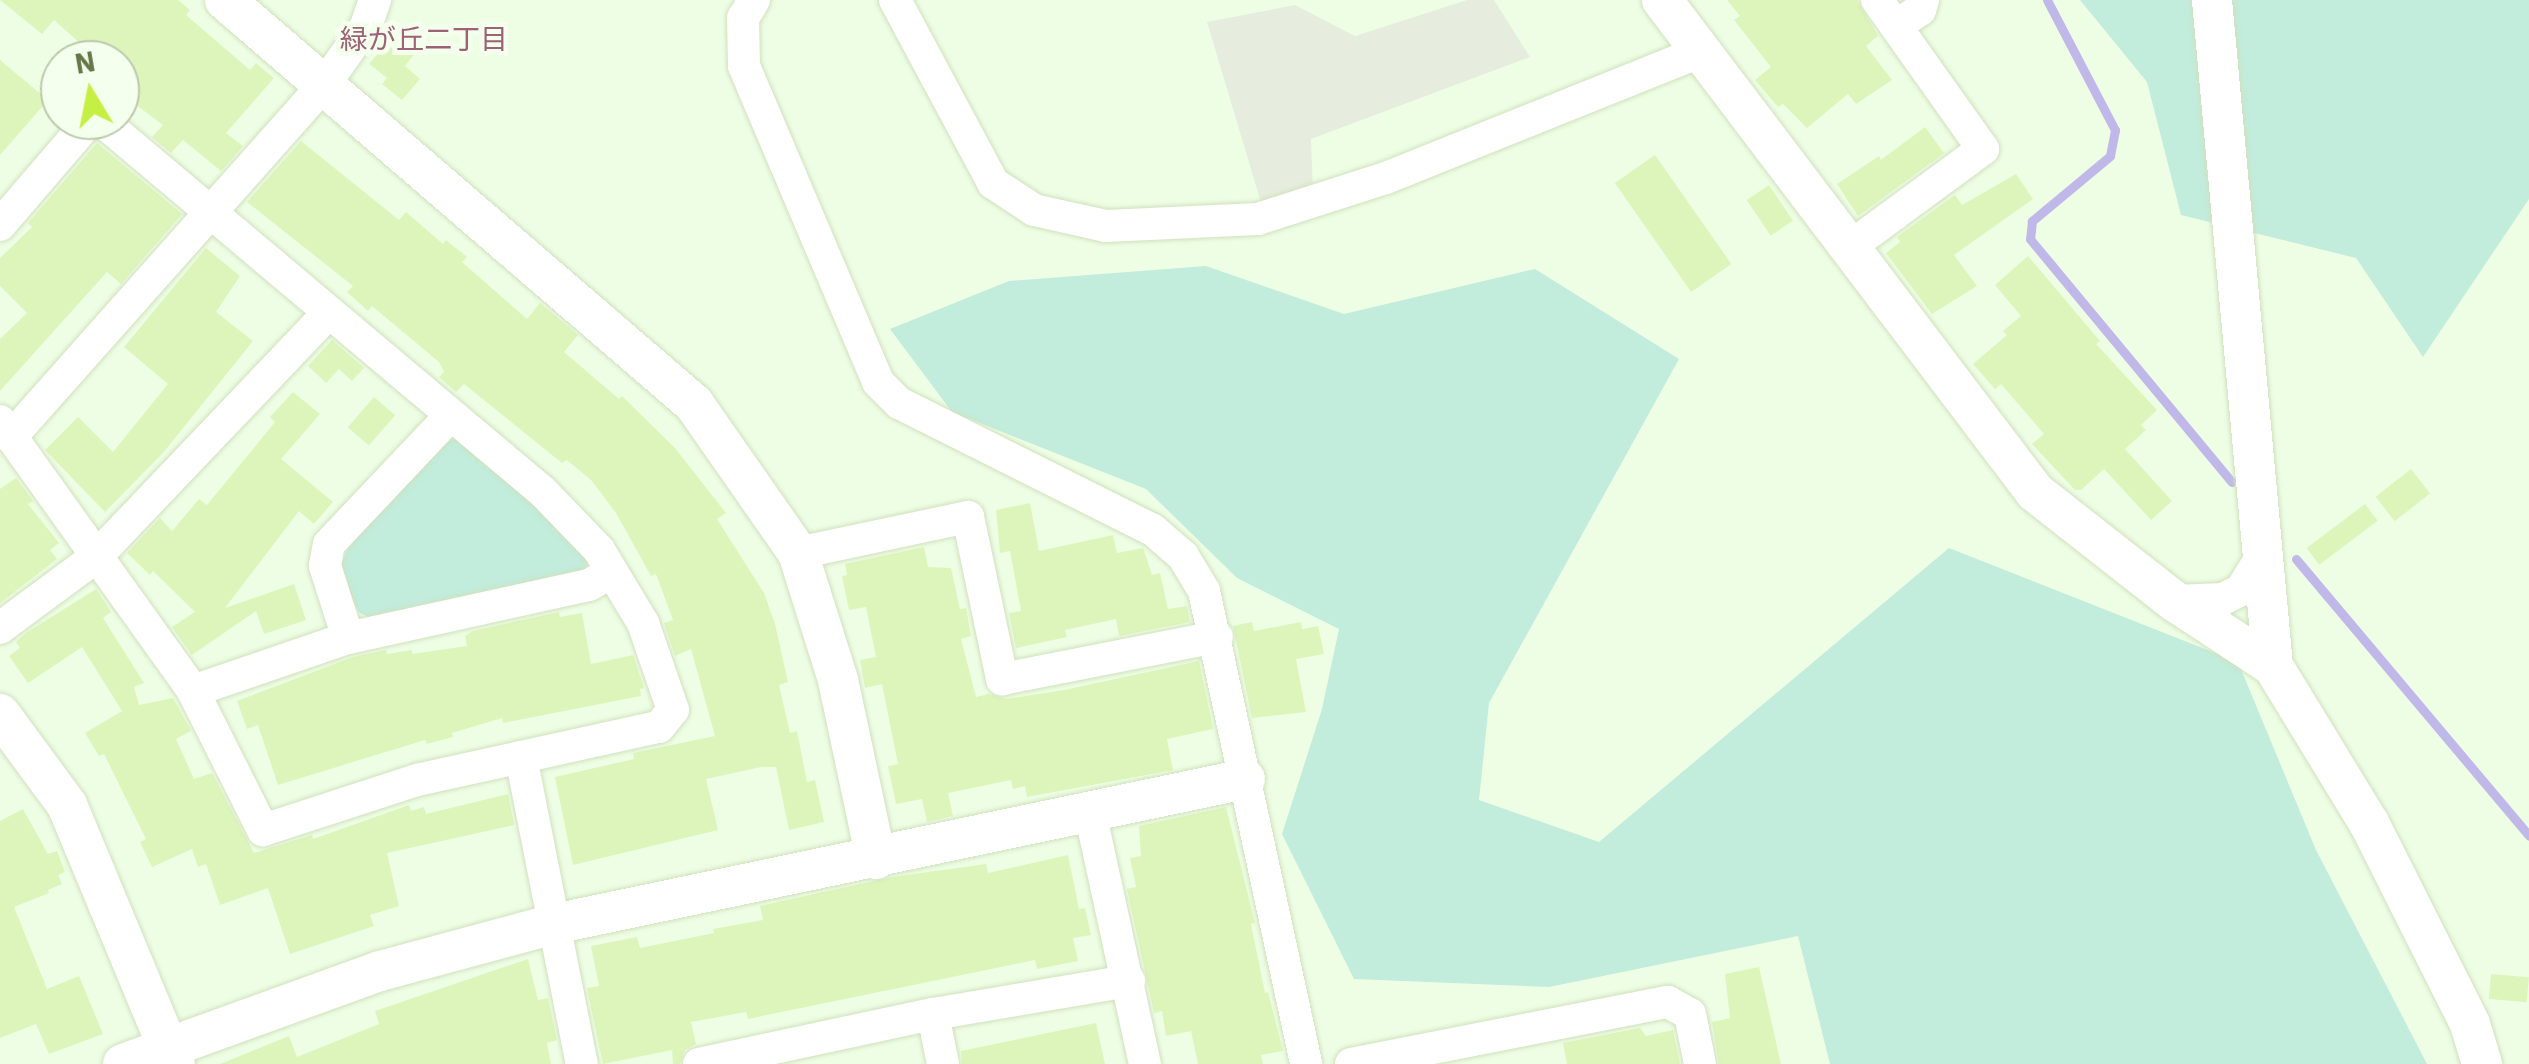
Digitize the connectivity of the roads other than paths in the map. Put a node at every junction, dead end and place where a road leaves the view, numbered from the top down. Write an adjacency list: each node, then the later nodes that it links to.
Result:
1 (225, 0): 10 (street)
2 (375, 0): 10 (street)
3 (754, 0): 25 (street)
4 (895, 0): 9 (street)
5 (1662, 0): 9 (street)
6 (1924, 0): 8 (street)
7 (2212, 0): 19 (street)
8 (1886, 13): 15 (street)
9 (1699, 52): 15 (street)
10 (324, 85): 13 (street); 20 (street)
11 (73, 140): 14 (street)
12 (124, 140): 13 (street)
13 (209, 212): 16 (street); 18 (street)
14 (0, 225)
15 (1851, 246): 23 (street)
16 (328, 313): 17 (street); 21 (street)
17 (450, 416): 22 (street); 26 (street)
18 (6, 429): 21 (street)
19 (2265, 551): 23 (street); 27 (street)
20 (798, 552): 25 (street); 33 (street)
21 (96, 557): 24 (street); 28 (street)
22 (610, 574): 26 (street); 30 (street)
23 (2174, 602): 27 (street)
24 (0, 628)
25 (1217, 637): 31 (street)
26 (348, 638): 28 (street)
27 (2273, 666): 46 (street)
28 (193, 691): 30 (street)
29 (0, 714): 37 (street)
30 (521, 757): 34 (street)
31 (1246, 779): 32 (street); 43 (street)
32 (1090, 812): 33 (street); 35 (street)
33 (876, 858): 34 (street)
34 (554, 924): 37 (street); 39 (street)
35 (1129, 981): 36 (street); 42 (street)
36 (933, 1014): 40 (street); 41 (street)
37 (172, 1056): 38 (street)
38 (124, 1064)
39 (582, 1064)
40 (700, 1064)
41 (942, 1064)
42 (1145, 1064)
43 (1306, 1064)
44 (1351, 1064): 45 (street)
45 (1700, 1064)
46 (2482, 1064)

